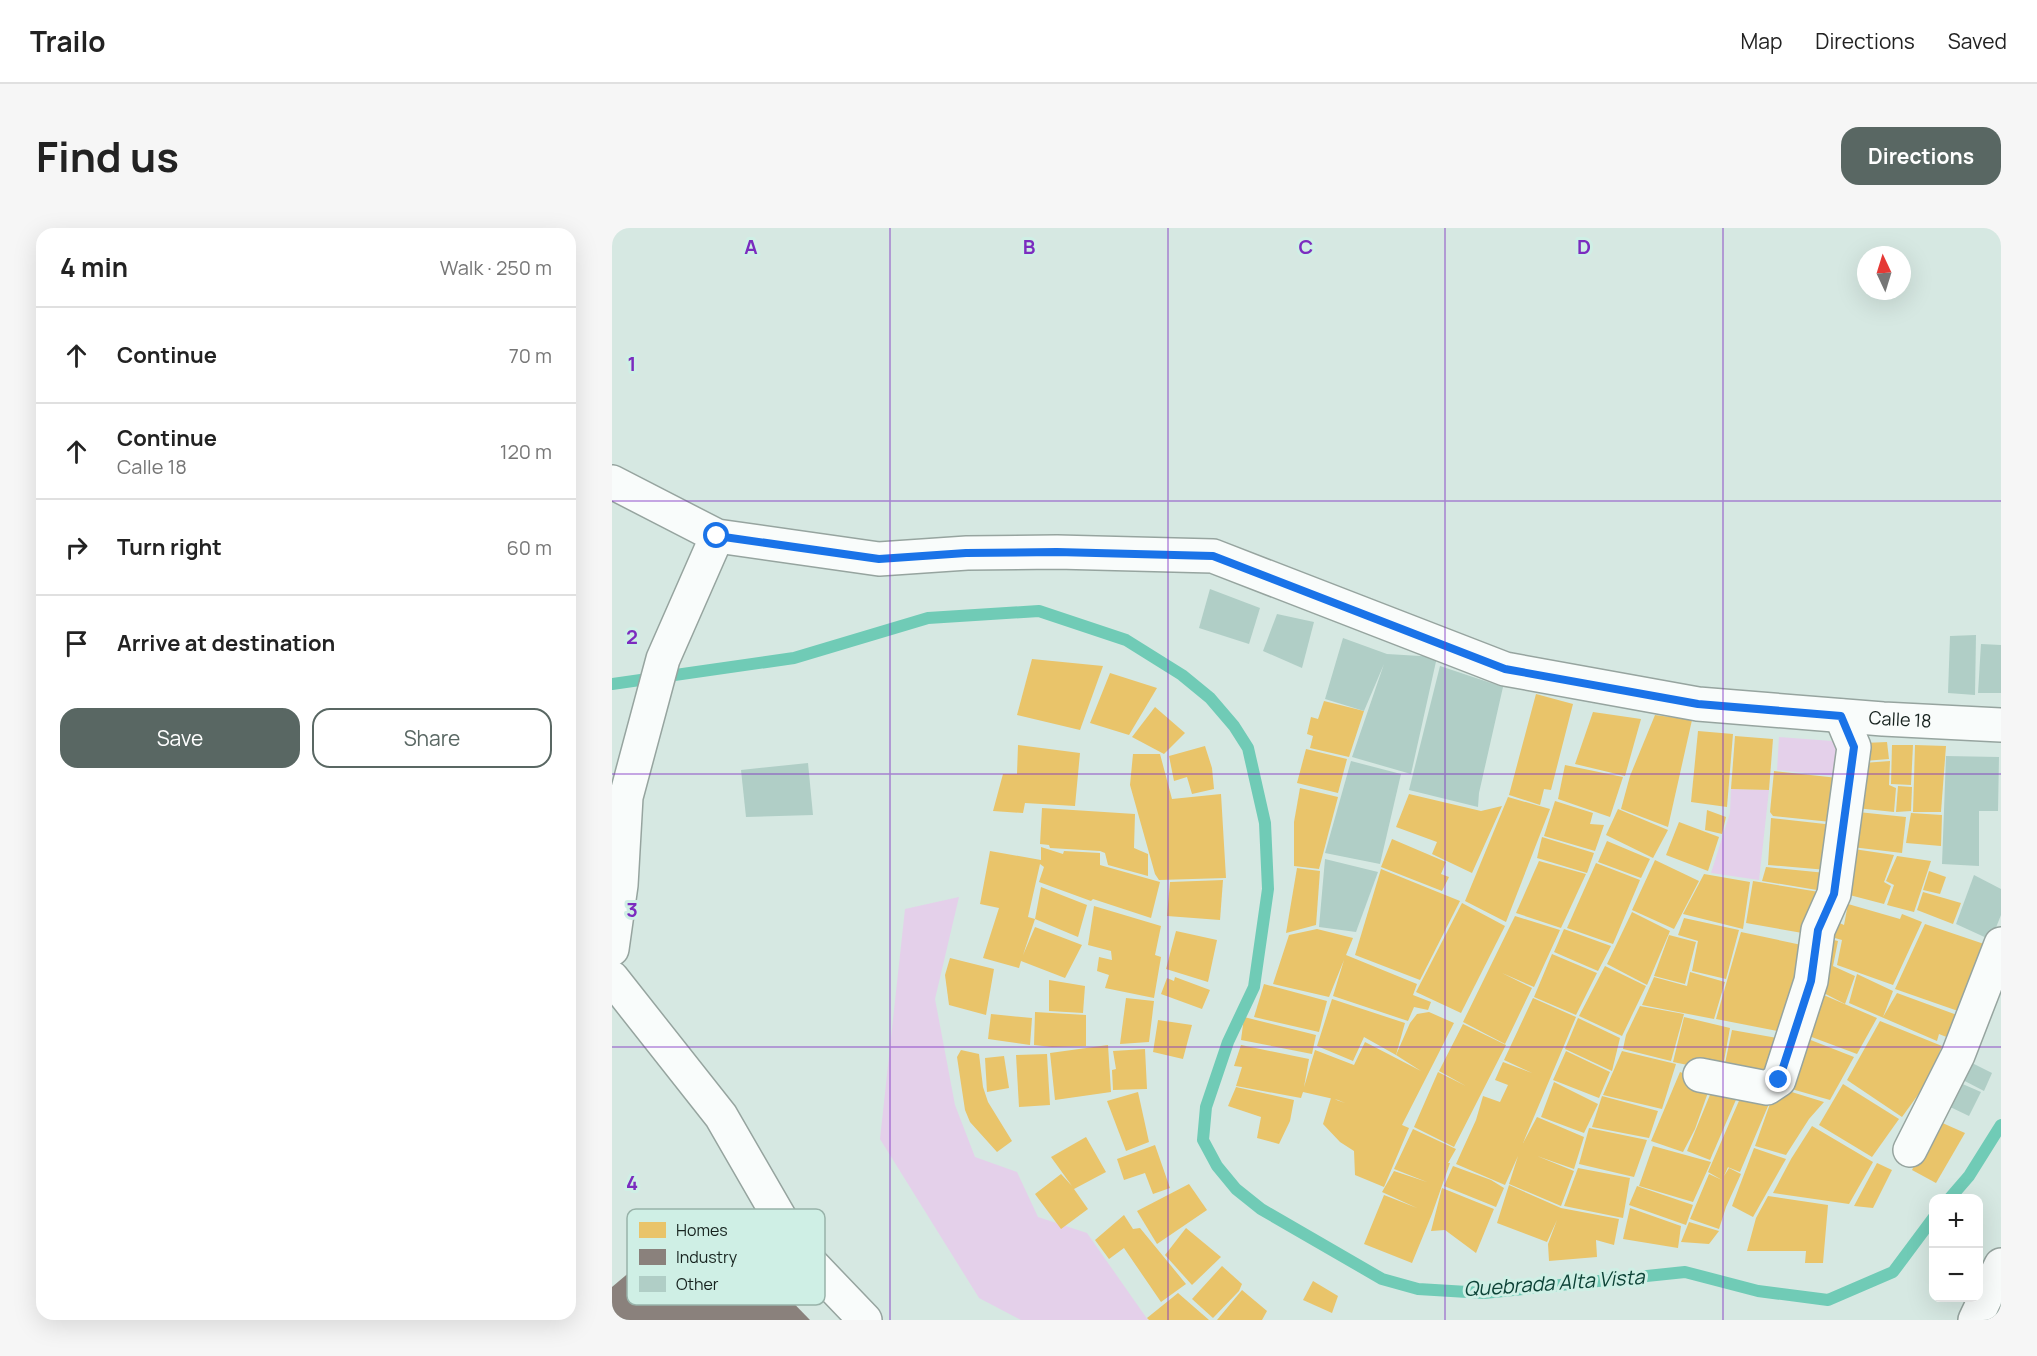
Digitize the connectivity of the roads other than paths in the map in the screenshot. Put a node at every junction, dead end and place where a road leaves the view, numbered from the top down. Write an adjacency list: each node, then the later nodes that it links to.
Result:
1 (612, 482): 2 (street, Calle 18)
2 (717, 536): 3 (street, Calle 18); 6 (street)
3 (1841, 716): 4 (street, Calle 18); 8 (street)
4 (2001, 725)
5 (2001, 944): 9 (street)
6 (612, 950)
7 (612, 978): 10 (street)
8 (1700, 1075)
9 (1910, 1150)
10 (774, 1209)
11 (2001, 1265): 14 (street)
12 (825, 1278): 13 (street)
13 (865, 1320)
14 (1975, 1320)

